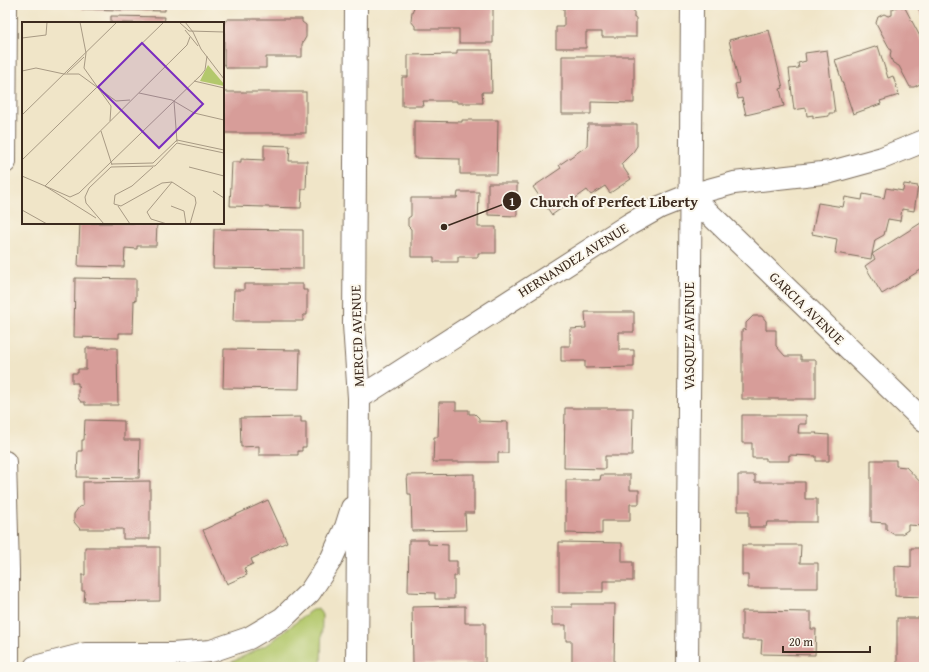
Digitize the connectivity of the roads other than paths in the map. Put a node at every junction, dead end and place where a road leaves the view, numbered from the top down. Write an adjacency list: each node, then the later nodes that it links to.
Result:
1 (6, 5): 5 (street)
2 (356, 5): 7 (street, MERCED AVENUE)
3 (692, 5): 6 (street, VASQUEZ AVENUE)
4 (924, 141): 6 (street, HERNANDEZ AVENUE)
5 (5, 162)
6 (690, 195): 7 (street, HERNANDEZ AVENUE); 8 (street, GARCIA AVENUE); 14 (street, VASQUEZ AVENUE)
7 (359, 398): 10 (street, MERCED AVENUE)
8 (924, 421)
9 (5, 462): 11 (street)
10 (358, 489): 12 (street); 13 (street, MERCED AVENUE)
11 (8, 667)
12 (35, 667)
13 (357, 667)
14 (687, 667)

